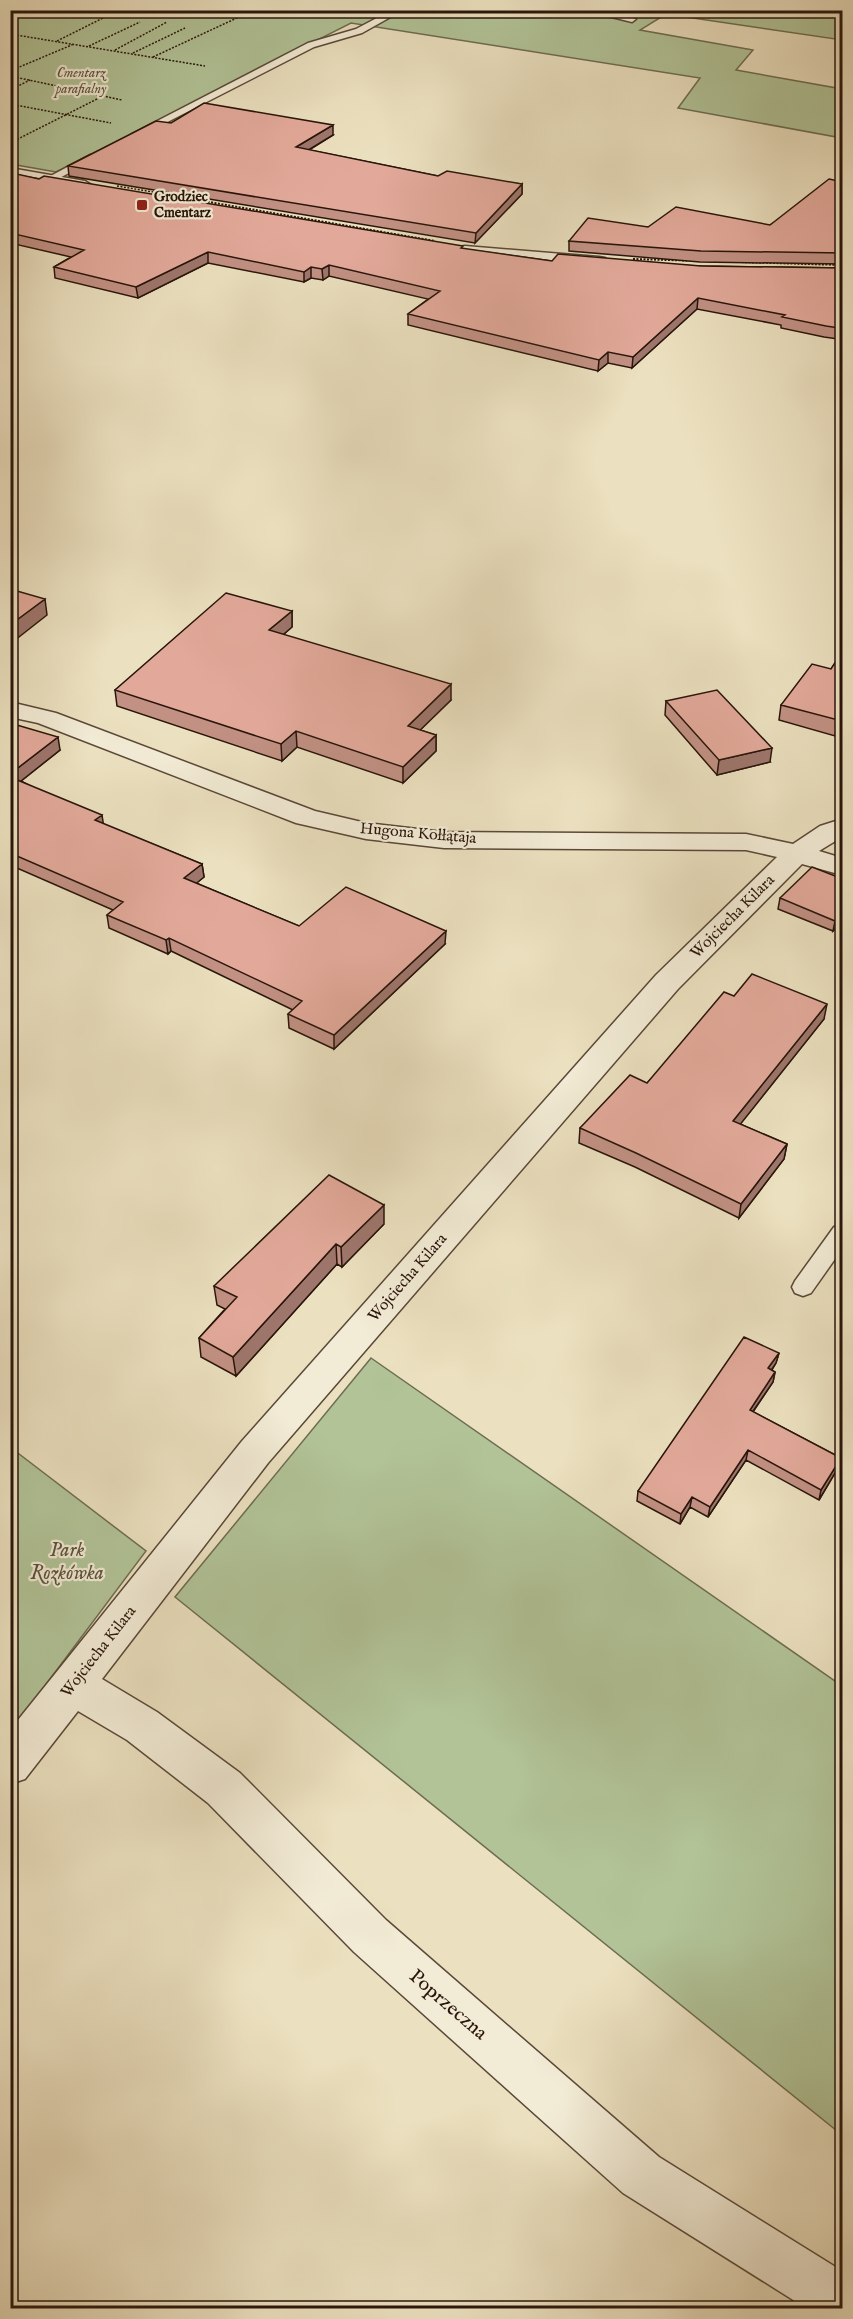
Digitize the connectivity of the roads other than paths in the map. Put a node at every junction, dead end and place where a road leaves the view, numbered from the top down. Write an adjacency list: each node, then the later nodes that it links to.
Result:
1 (399, 10): 4 (lane)
2 (587, 10): 3 (lane)
3 (632, 19)
4 (132, 137)
5 (100, 153): 7 (lane)
6 (10, 173): 7 (street)
7 (48, 180): 8 (street)
8 (102, 189)
9 (444, 248): 10 (street)
10 (617, 263)
11 (10, 709): 13 (street, Hugona Kołłątaja)
12 (843, 827): 13 (street, Wojciecha Kilara)
13 (797, 853): 14 (street, Hugona Kołłątaja); 17 (street, Wojciecha Kilara)
14 (843, 867)
15 (843, 1233): 16 (lane)
16 (803, 1287)
17 (73, 1685): 18 (street, Wojciecha Kilara); 19 (street, Poprzeczna)
18 (10, 1764)
19 (843, 2301)

